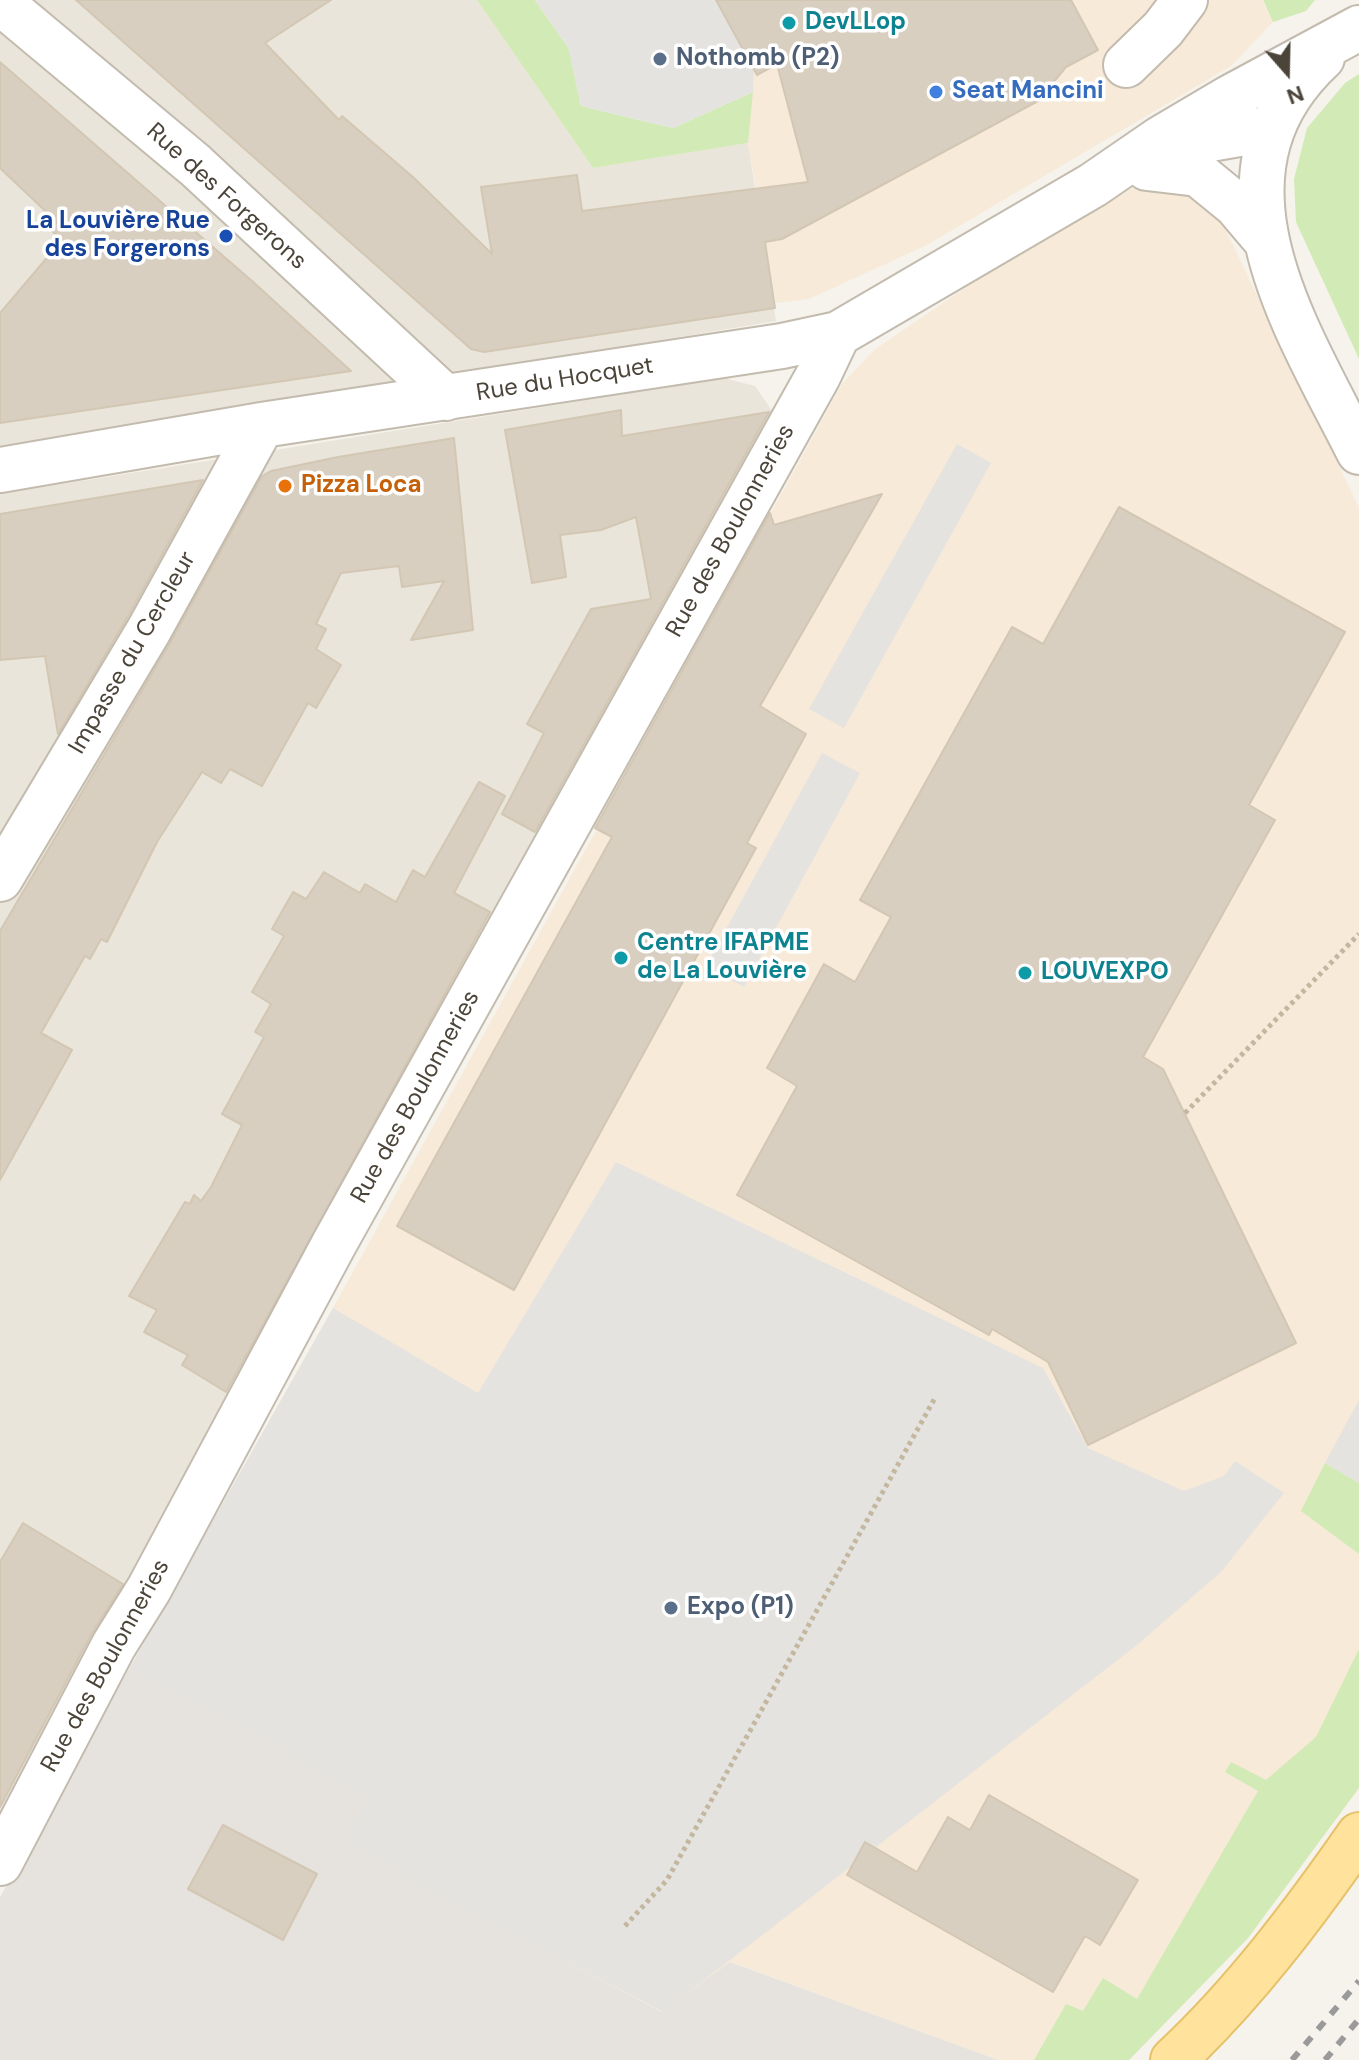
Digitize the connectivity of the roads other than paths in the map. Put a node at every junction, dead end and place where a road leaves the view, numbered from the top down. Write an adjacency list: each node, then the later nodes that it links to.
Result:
1 (1185, 0): 4 (street)
2 (0, 2): 10 (street, Rue des Forgerons)
3 (1352, 32): 5 (street, Rue du Hocquet); 7 (street, Rue du Hocquet)
4 (1126, 65)
5 (1273, 128): 6 (street, Rue du Hocquet); 8 (street)
6 (1147, 168): 7 (street, Rue du Hocquet); 8 (street, Rue du Hocquet)
7 (1093, 185): 9 (street, Rue du Hocquet)
8 (1264, 238): 12 (street)
9 (838, 334): 10 (street, Rue du Hocquet); 16 (street, Rue des Boulonneries)
10 (446, 398): 11 (street, Rue du Hocquet)
11 (262, 425): 13 (street, Rue du Hocquet); 14 (street, Impasse du Cercleur)
12 (1359, 452)
13 (0, 470)
14 (0, 879)
15 (1359, 1835): 17 (main road)
16 (0, 1863)
17 (1173, 2060)

